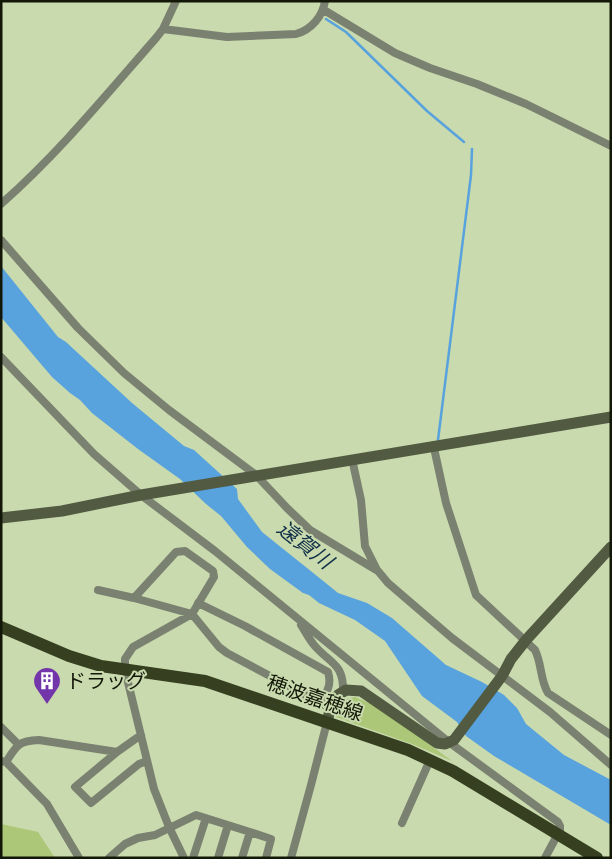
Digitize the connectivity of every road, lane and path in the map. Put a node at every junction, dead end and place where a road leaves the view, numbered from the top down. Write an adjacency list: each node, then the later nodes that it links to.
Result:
1 (176, 1): 3 (street)
2 (325, 6): 3 (street); 4 (street)
3 (163, 29): 5 (street)
4 (611, 146)
5 (1, 204)
6 (1, 240): 11 (street)
7 (1, 357): 12 (street)
8 (611, 417): 9 (street)
9 (434, 448): 10 (street); 22 (street)
10 (352, 459): 11 (street); 15 (street)
11 (252, 476): 12 (street); 15 (street)
12 (145, 494): 13 (street); 20 (street)
13 (1, 518)
14 (611, 547): 22 (street)
15 (378, 571): 24 (street)
16 (98, 590): 17 (street)
17 (134, 598): 18 (street); 19 (street)
18 (198, 603): 19 (street); 26 (street)
19 (192, 614): 23 (street); 26 (street)
20 (298, 619): 25 (street); 31 (street)
21 (1, 627): 23 (main road, 穂波嘉穂線)
22 (526, 640): 24 (street); 30 (street)
23 (125, 670): 27 (main road, 穂波嘉穂線); 29 (street)
24 (500, 678): 31 (street); 37 (street)
25 (343, 692): 26 (street); 31 (street)
26 (325, 706): 27 (street)
27 (327, 722): 34 (main road, 穂波嘉穂線); 52 (street)
28 (1, 727): 32 (street)
29 (141, 735): 33 (street); 36 (street)
30 (611, 735)
31 (452, 740): 43 (street)
32 (18, 744): 33 (street); 35 (street)
33 (117, 752): 36 (street)
34 (430, 760): 39 (street); 43 (main road, 穂波嘉穂線)
35 (3, 761): 45 (street)
36 (147, 761): 41 (street)
37 (611, 764)
38 (206, 818): 40 (street); 41 (street); 48 (street)
39 (402, 823)
40 (228, 825): 42 (street); 49 (street)
41 (170, 829): 46 (street); 47 (street)
42 (250, 832): 50 (street); 51 (street)
43 (558, 834): 44 (main road, 穂波嘉穂線); 53 (street)
44 (582, 853): 54 (main road, 穂波嘉穂線)
45 (79, 858)
46 (110, 858)
47 (184, 858)
48 (193, 858)
49 (218, 858)
50 (242, 858)
51 (266, 858)
52 (291, 858)
53 (545, 858)
54 (597, 858)

